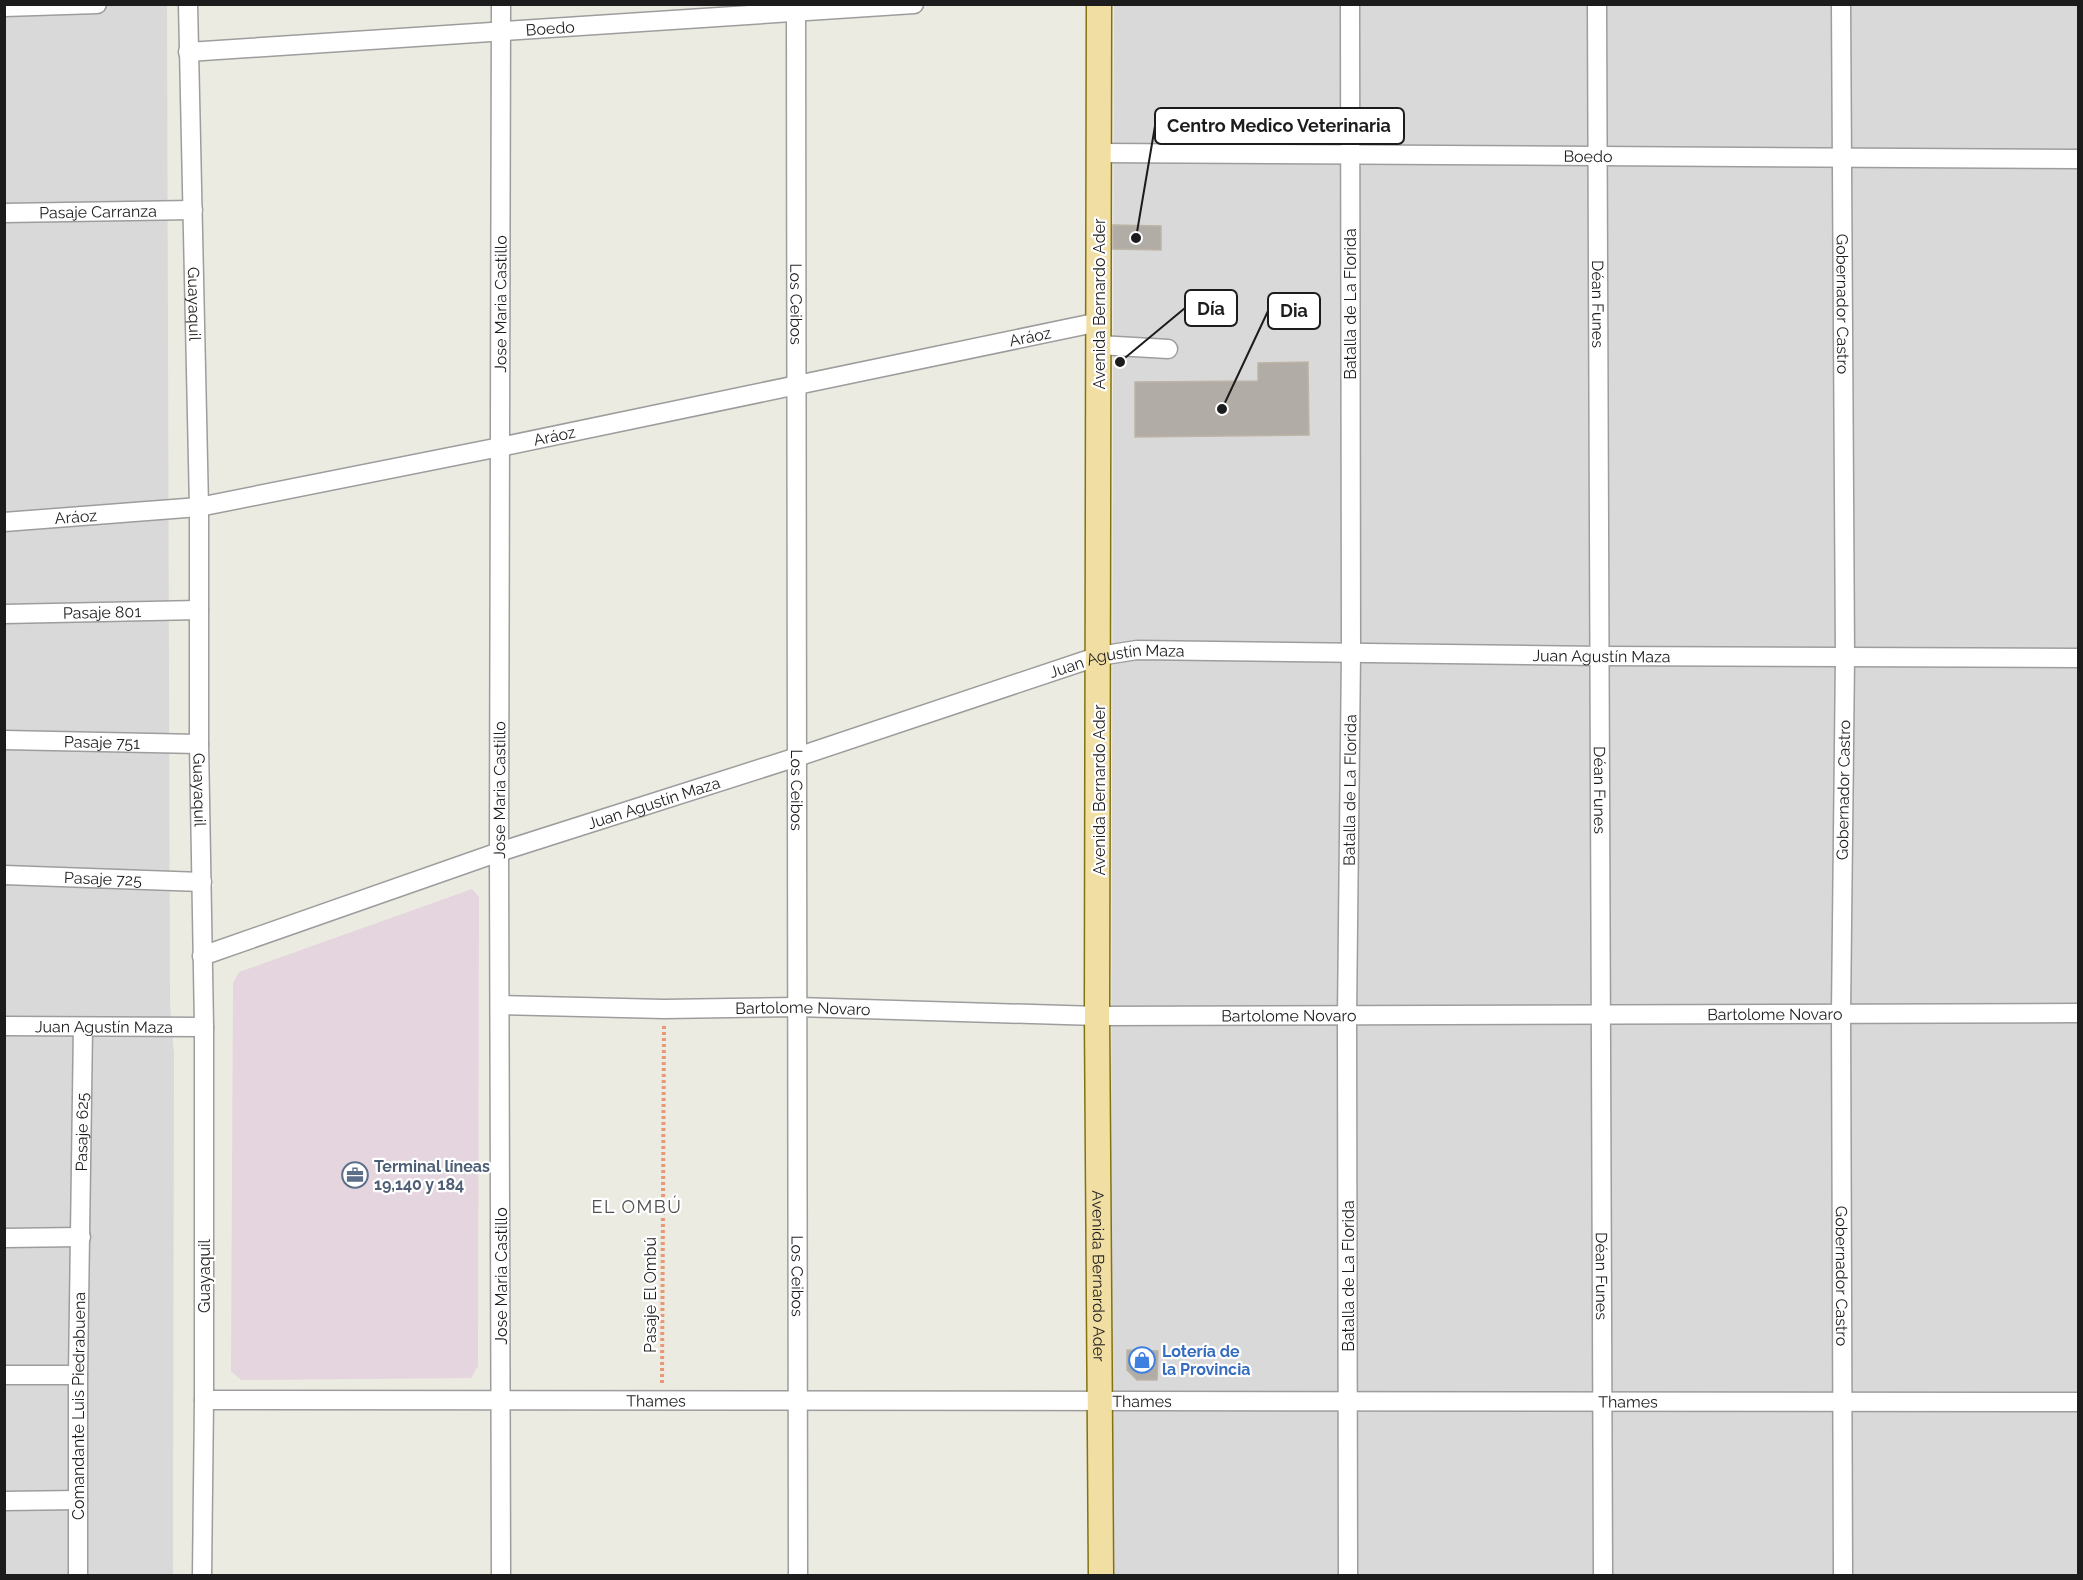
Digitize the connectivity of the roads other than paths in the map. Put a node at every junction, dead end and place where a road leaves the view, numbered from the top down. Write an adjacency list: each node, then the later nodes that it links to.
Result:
1 (97, 4): 9 (street)
2 (188, 4): 12 (street, Guayaquil)
3 (501, 4): 11 (street, Jose Maria Castillo)
4 (914, 4): 10 (street, Boedo)
5 (1099, 4): 13 (main road, Avenida Bernardo Ader)
6 (1350, 4): 14 (street, Batalla de La Florida)
7 (1597, 4): 15 (street, Déan Funes)
8 (1841, 4): 16 (street, Gobernador Castro)
9 (4, 7)
10 (796, 8): 11 (street, Boedo); 22 (street, Los Ceibos)
11 (502, 32): 12 (street, Boedo); 23 (street, Jose Maria Castillo)
12 (188, 52): 18 (street, Guayaquil)
13 (1099, 153): 14 (street, Boedo); 20 (main road, Avenida Bernardo Ader)
14 (1350, 155): 15 (street, Boedo); 28 (street, Batalla de La Florida)
15 (1598, 156): 16 (street, Boedo); 30 (street, Déan Funes)
16 (1842, 158): 17 (street, Boedo); 31 (street, Gobernador Castro)
17 (2079, 159)
18 (193, 210): 19 (street, Pasaje Carranza); 24 (street, Guayaquil)
19 (4, 213)
20 (1099, 334): 21 (street, Aráoz); 22 (street, Aráoz); 29 (main road, Avenida Bernardo Ader)
21 (1168, 349)
22 (796, 385): 23 (street, Aráoz); 35 (street, Los Ceibos)
23 (500, 447): 24 (street, Aráoz); 36 (street, Jose Maria Castillo)
24 (199, 507): 25 (street, Aráoz); 26 (street, Guayaquil)
25 (4, 522)
26 (199, 610): 27 (street, Pasaje 801); 34 (street, Guayaquil)
27 (4, 614)
28 (1351, 653): 29 (street, Juan Agustín Maza); 30 (street, Juan Agustín Maza); 46 (street, Batalla de La Florida)
29 (1099, 656): 35 (street, Juan Agustín Maza); 45 (main road, Avenida Bernardo Ader)
30 (1600, 656): 31 (street, Juan Agustín Maza); 44 (street, Déan Funes)
31 (1845, 657): 32 (street, Juan Agustín Maza); 43 (street, Gobernador Castro)
32 (2079, 658)
33 (4, 740): 34 (street, Pasaje 751)
34 (198, 744): 38 (street, Guayaquil)
35 (797, 757): 36 (street, Juan Agustín Maza); 41 (street, Los Ceibos)
36 (499, 852): 39 (street, Juan Agustín Maza); 40 (street, Jose Maria Castillo)
37 (4, 875): 38 (street, Pasaje 725)
38 (202, 882): 39 (street, Guayaquil)
39 (202, 956): 49 (street, Guayaquil)
40 (500, 1005): 41 (street, Bartolome Novaro); 57 (street, Jose Maria Castillo)
41 (797, 1007): 45 (street, Bartolome Novaro); 58 (street, Los Ceibos)
42 (2079, 1013): 43 (street, Bartolome Novaro)
43 (1841, 1014): 44 (street, Bartolome Novaro); 60 (street, Gobernador Castro)
44 (1601, 1015): 46 (street, Bartolome Novaro); 56 (street, Déan Funes)
45 (1097, 1016): 46 (street, Bartolome Novaro); 59 (main road, Avenida Bernardo Ader)
46 (1347, 1016): 55 (street, Batalla de La Florida)
47 (4, 1026): 48 (street, Juan Agustín Maza)
48 (83, 1027): 49 (street, Juan Agustín Maza); 50 (street, Pasaje 625)
49 (204, 1027): 54 (street, Guayaquil)
50 (81, 1237): 51 (street); 53 (street, Comandante Luis Piedrabuena)
51 (4, 1238)
52 (4, 1375): 53 (street)
53 (78, 1375): 62 (street, Comandante Luis Piedrabuena)
54 (204, 1400): 57 (street, Thames); 65 (street, Guayaquil)
55 (1348, 1401): 56 (street, Thames); 59 (street, Thames); 69 (street, Batalla de La Florida)
56 (1603, 1401): 60 (street, Thames); 70 (street, Déan Funes)
57 (501, 1402): 58 (street, Thames); 66 (street, Jose Maria Castillo)
58 (798, 1402): 59 (street, Thames); 67 (street, Los Ceibos)
59 (1100, 1402): 68 (main road, Avenida Bernardo Ader)
60 (1842, 1402): 61 (street, Thames); 71 (street, Gobernador Castro)
61 (2079, 1402)
62 (78, 1500): 63 (street); 64 (street, Comandante Luis Piedrabuena)
63 (4, 1501)
64 (78, 1575)
65 (202, 1575)
66 (501, 1575)
67 (798, 1575)
68 (1101, 1575)
69 (1348, 1575)
70 (1603, 1575)
71 (1843, 1575)

